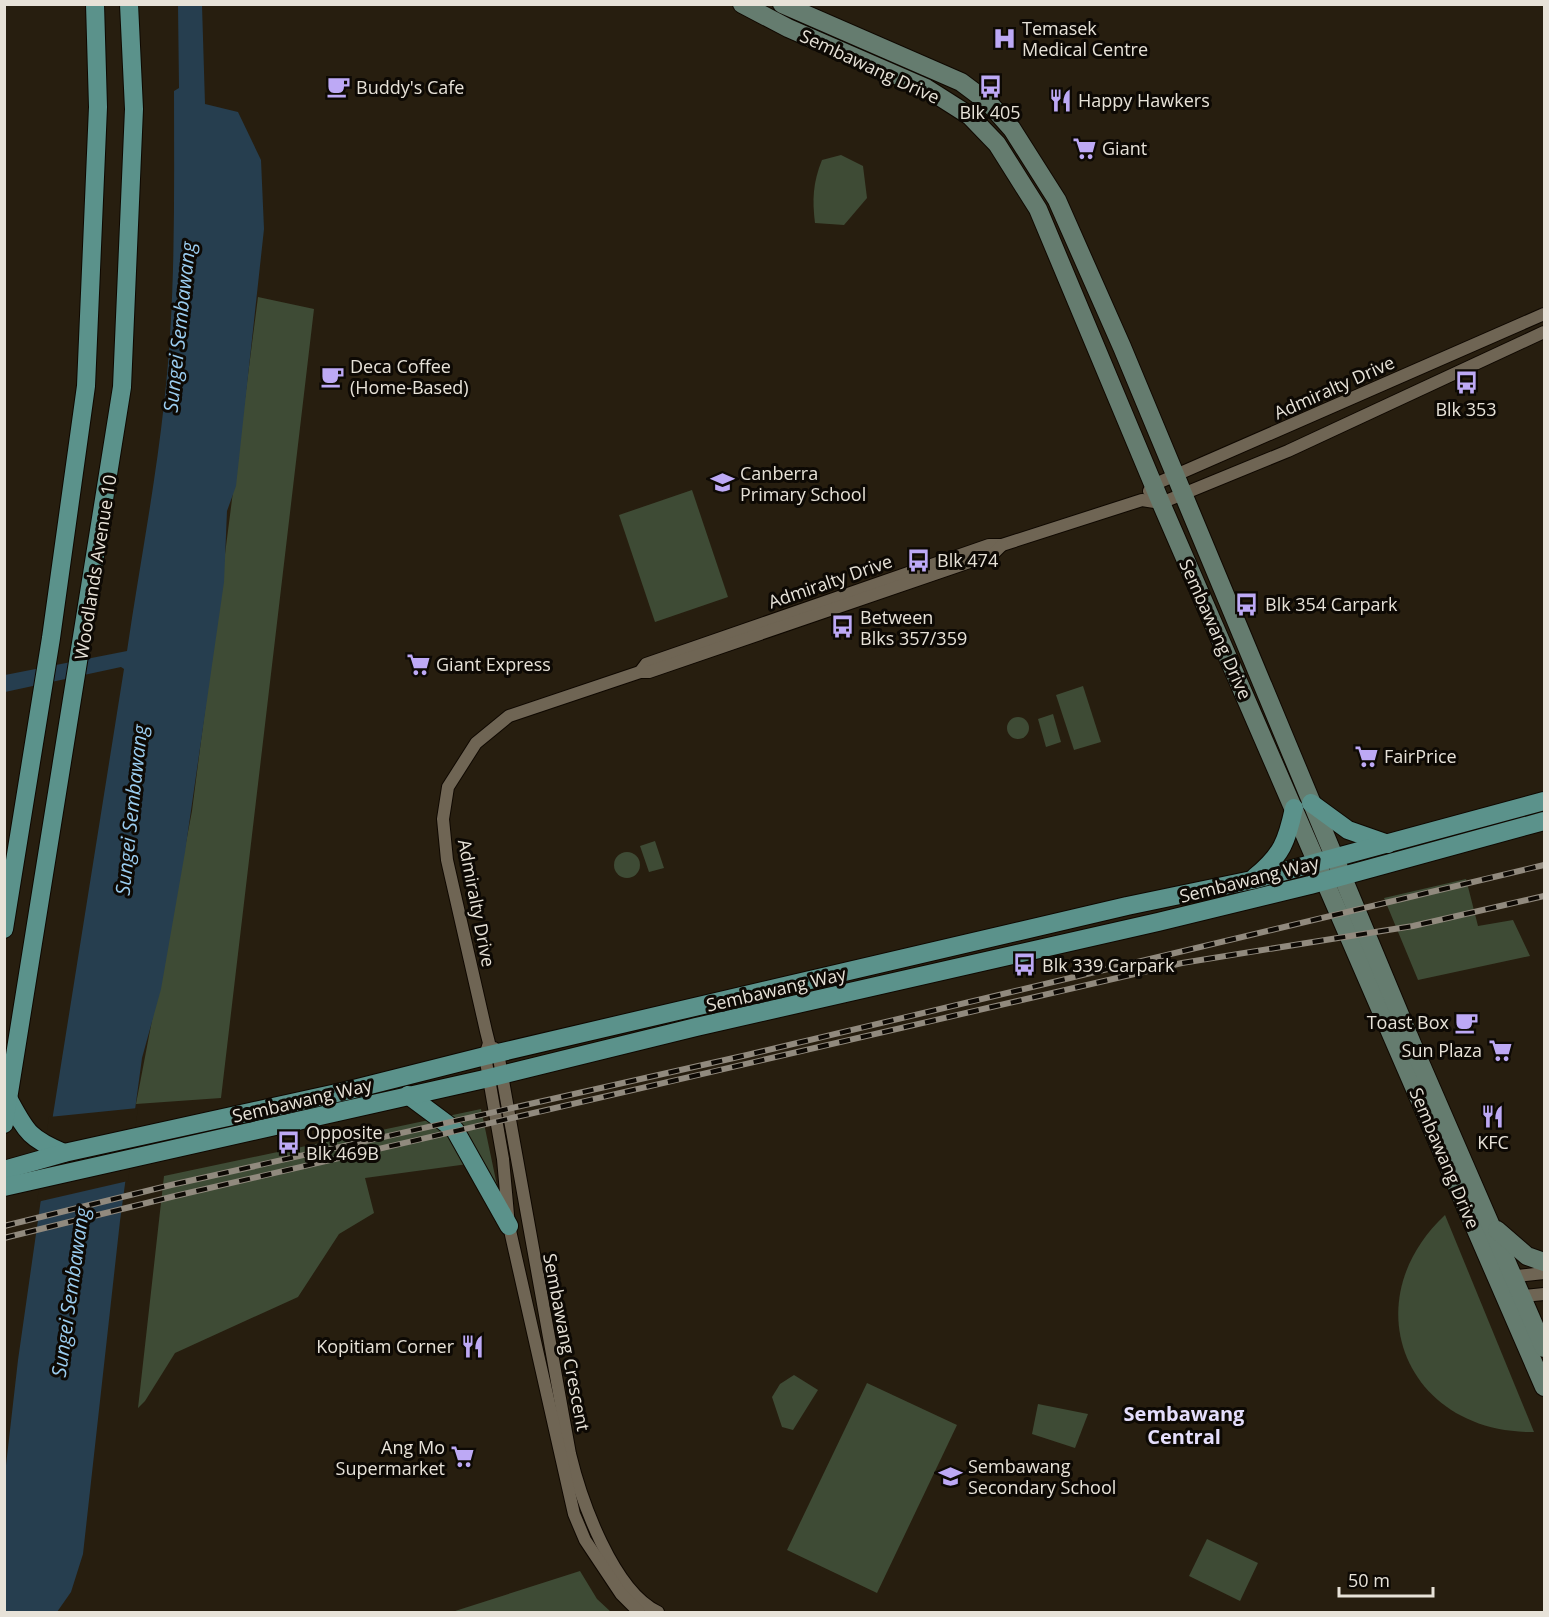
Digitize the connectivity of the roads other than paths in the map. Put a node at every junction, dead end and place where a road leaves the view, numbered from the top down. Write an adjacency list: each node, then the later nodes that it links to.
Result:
1 (95, 4): 21 (main road, Woodlands Avenue 10)
2 (129, 4): 25 (main road, Woodlands Avenue 10)
3 (742, 4): 8 (main road, Sembawang Drive)
4 (782, 4): 7 (main road, Sembawang Drive)
5 (1545, 314): 7 (street, Admiralty Drive)
6 (1545, 332): 9 (street, Admiralty Drive)
7 (1174, 476): 8 (street, Admiralty Drive); 9 (main road, Sembawang Drive)
8 (1148, 492): 10 (main road, Sembawang Drive); 22 (street, Admiralty Drive)
9 (1182, 495): 10 (street, Admiralty Drive); 12 (main road, Sembawang Drive)
10 (1161, 503): 12 (main road, Sembawang Drive)
11 (1545, 801): 14 (main road, Sembawang Way)
12 (1303, 805): 14 (main road); 15 (main road, Sembawang Drive); 17 (main road)
13 (1545, 821): 16 (main road, Sembawang Way)
14 (1389, 844): 15 (main road, Sembawang Way)
15 (1327, 860): 16 (main road, Sembawang Drive); 17 (main road, Sembawang Way); 18 (main road, Sembawang Drive)
16 (1344, 876): 18 (main road, Sembawang Way); 32 (main road, Sembawang Drive)
17 (1252, 880): 19 (main road, Sembawang Way)
18 (1326, 881): 20 (main road, Sembawang Way); 35 (main road, Sembawang Drive)
19 (1126, 906): 20 (main road); 22 (main road, Sembawang Way)
20 (1158, 922): 23 (main road, Sembawang Way)
21 (4, 929)
22 (491, 1050): 23 (street, Sembawang Crescent); 27 (main road, Sembawang Way)
23 (495, 1076): 24 (main road, Sembawang Way); 31 (street, Sembawang Crescent); 41 (street, Sembawang Crescent)
24 (408, 1095): 27 (main road, Sembawang Way); 31 (main road)
25 (8, 1098): 26 (main road, Woodlands Avenue 10); 28 (main road)
26 (4, 1124)
27 (166, 1140): 28 (main road, Sembawang Way); 30 (main road, Sembawang Way)
28 (64, 1153): 29 (main road, Sembawang Way)
29 (4, 1170)
30 (4, 1187)
31 (509, 1226): 40 (street, Sembawang Crescent)
32 (1493, 1227): 33 (main road); 35 (main road, Sembawang Drive)
33 (1545, 1262)
34 (1545, 1273): 35 (street)
35 (1506, 1277): 37 (main road, Sembawang Drive)
36 (1545, 1294): 37 (street)
37 (1515, 1297): 38 (main road, Sembawang Drive); 39 (main road, Sembawang Drive)
38 (1545, 1348)
39 (1545, 1387)
40 (639, 1612)
41 (658, 1612)

